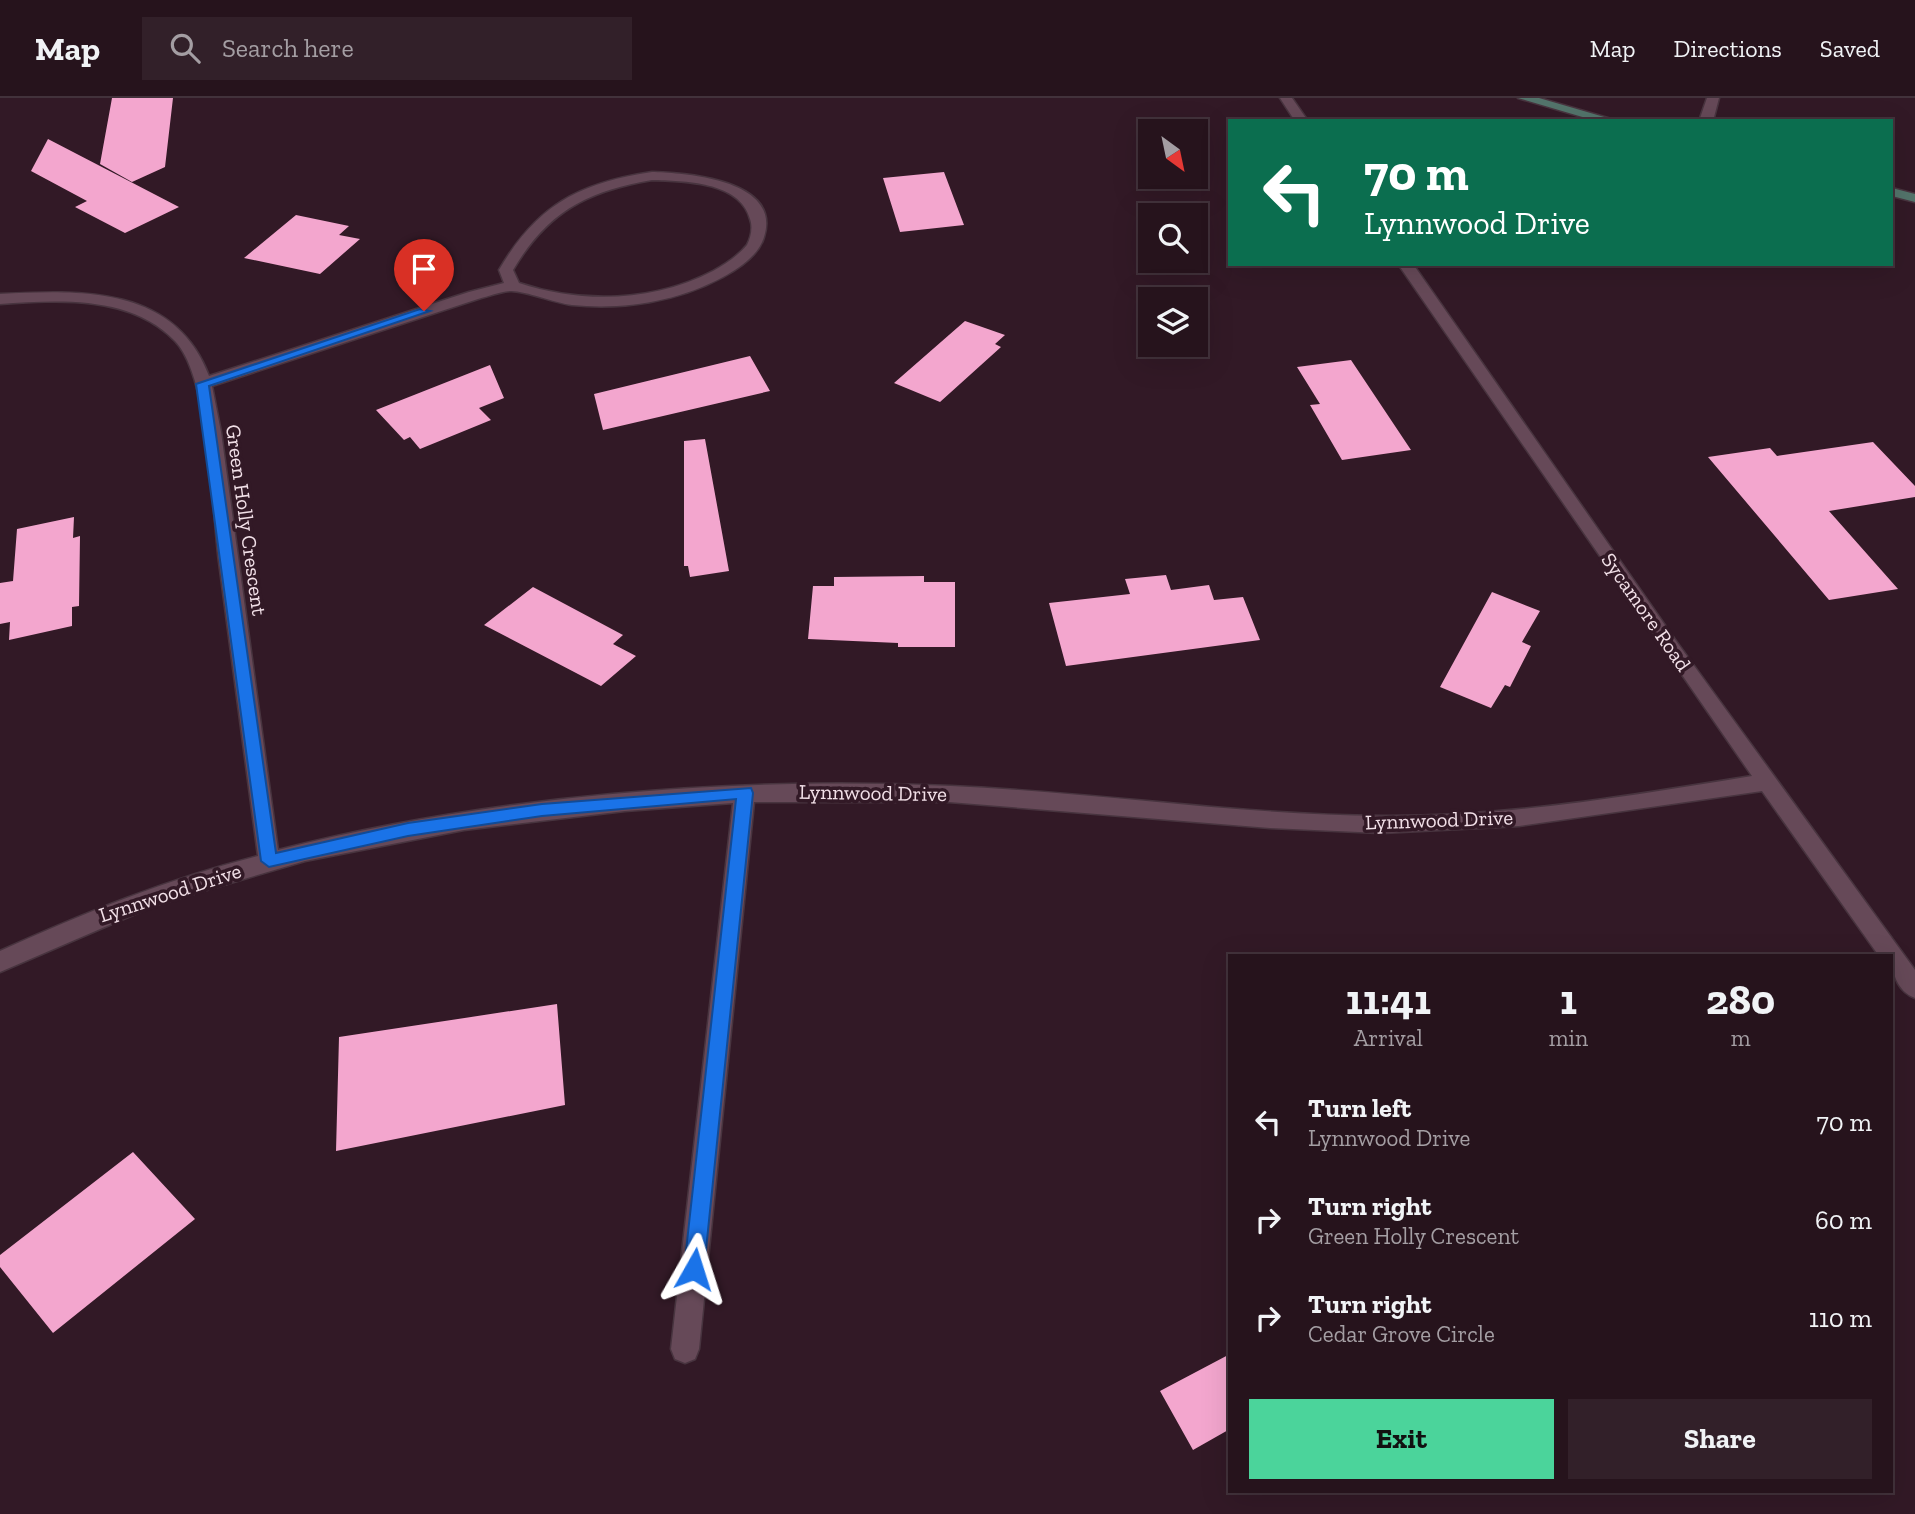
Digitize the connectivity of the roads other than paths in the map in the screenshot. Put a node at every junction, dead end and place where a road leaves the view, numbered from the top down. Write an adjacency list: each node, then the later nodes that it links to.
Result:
1 (1286, 98): 4 (street)
2 (1524, 98): 5 (street)
3 (1713, 98): 6 (street)
4 (1301, 119)
5 (1604, 119)
6 (1707, 119)
7 (1893, 192): 8 (street)
8 (1915, 198)
9 (1406, 266): 13 (street, Sycamore Road)
10 (513, 286): 10 (street); 12 (street)
11 (0, 299): 12 (street, Green Holly Crescent)
12 (202, 384): 15 (street, Green Holly Crescent)
13 (1767, 782): 14 (street, Lynnwood Drive); 16 (street, Sycamore Road)
14 (745, 793): 15 (street, Lynnwood Drive); 20 (street)
15 (269, 861): 18 (street, Lynnwood Drive)
16 (1891, 954)
17 (1893, 957): 19 (street, Sycamore Road)
18 (0, 962)
19 (1915, 988)
20 (685, 1349)

